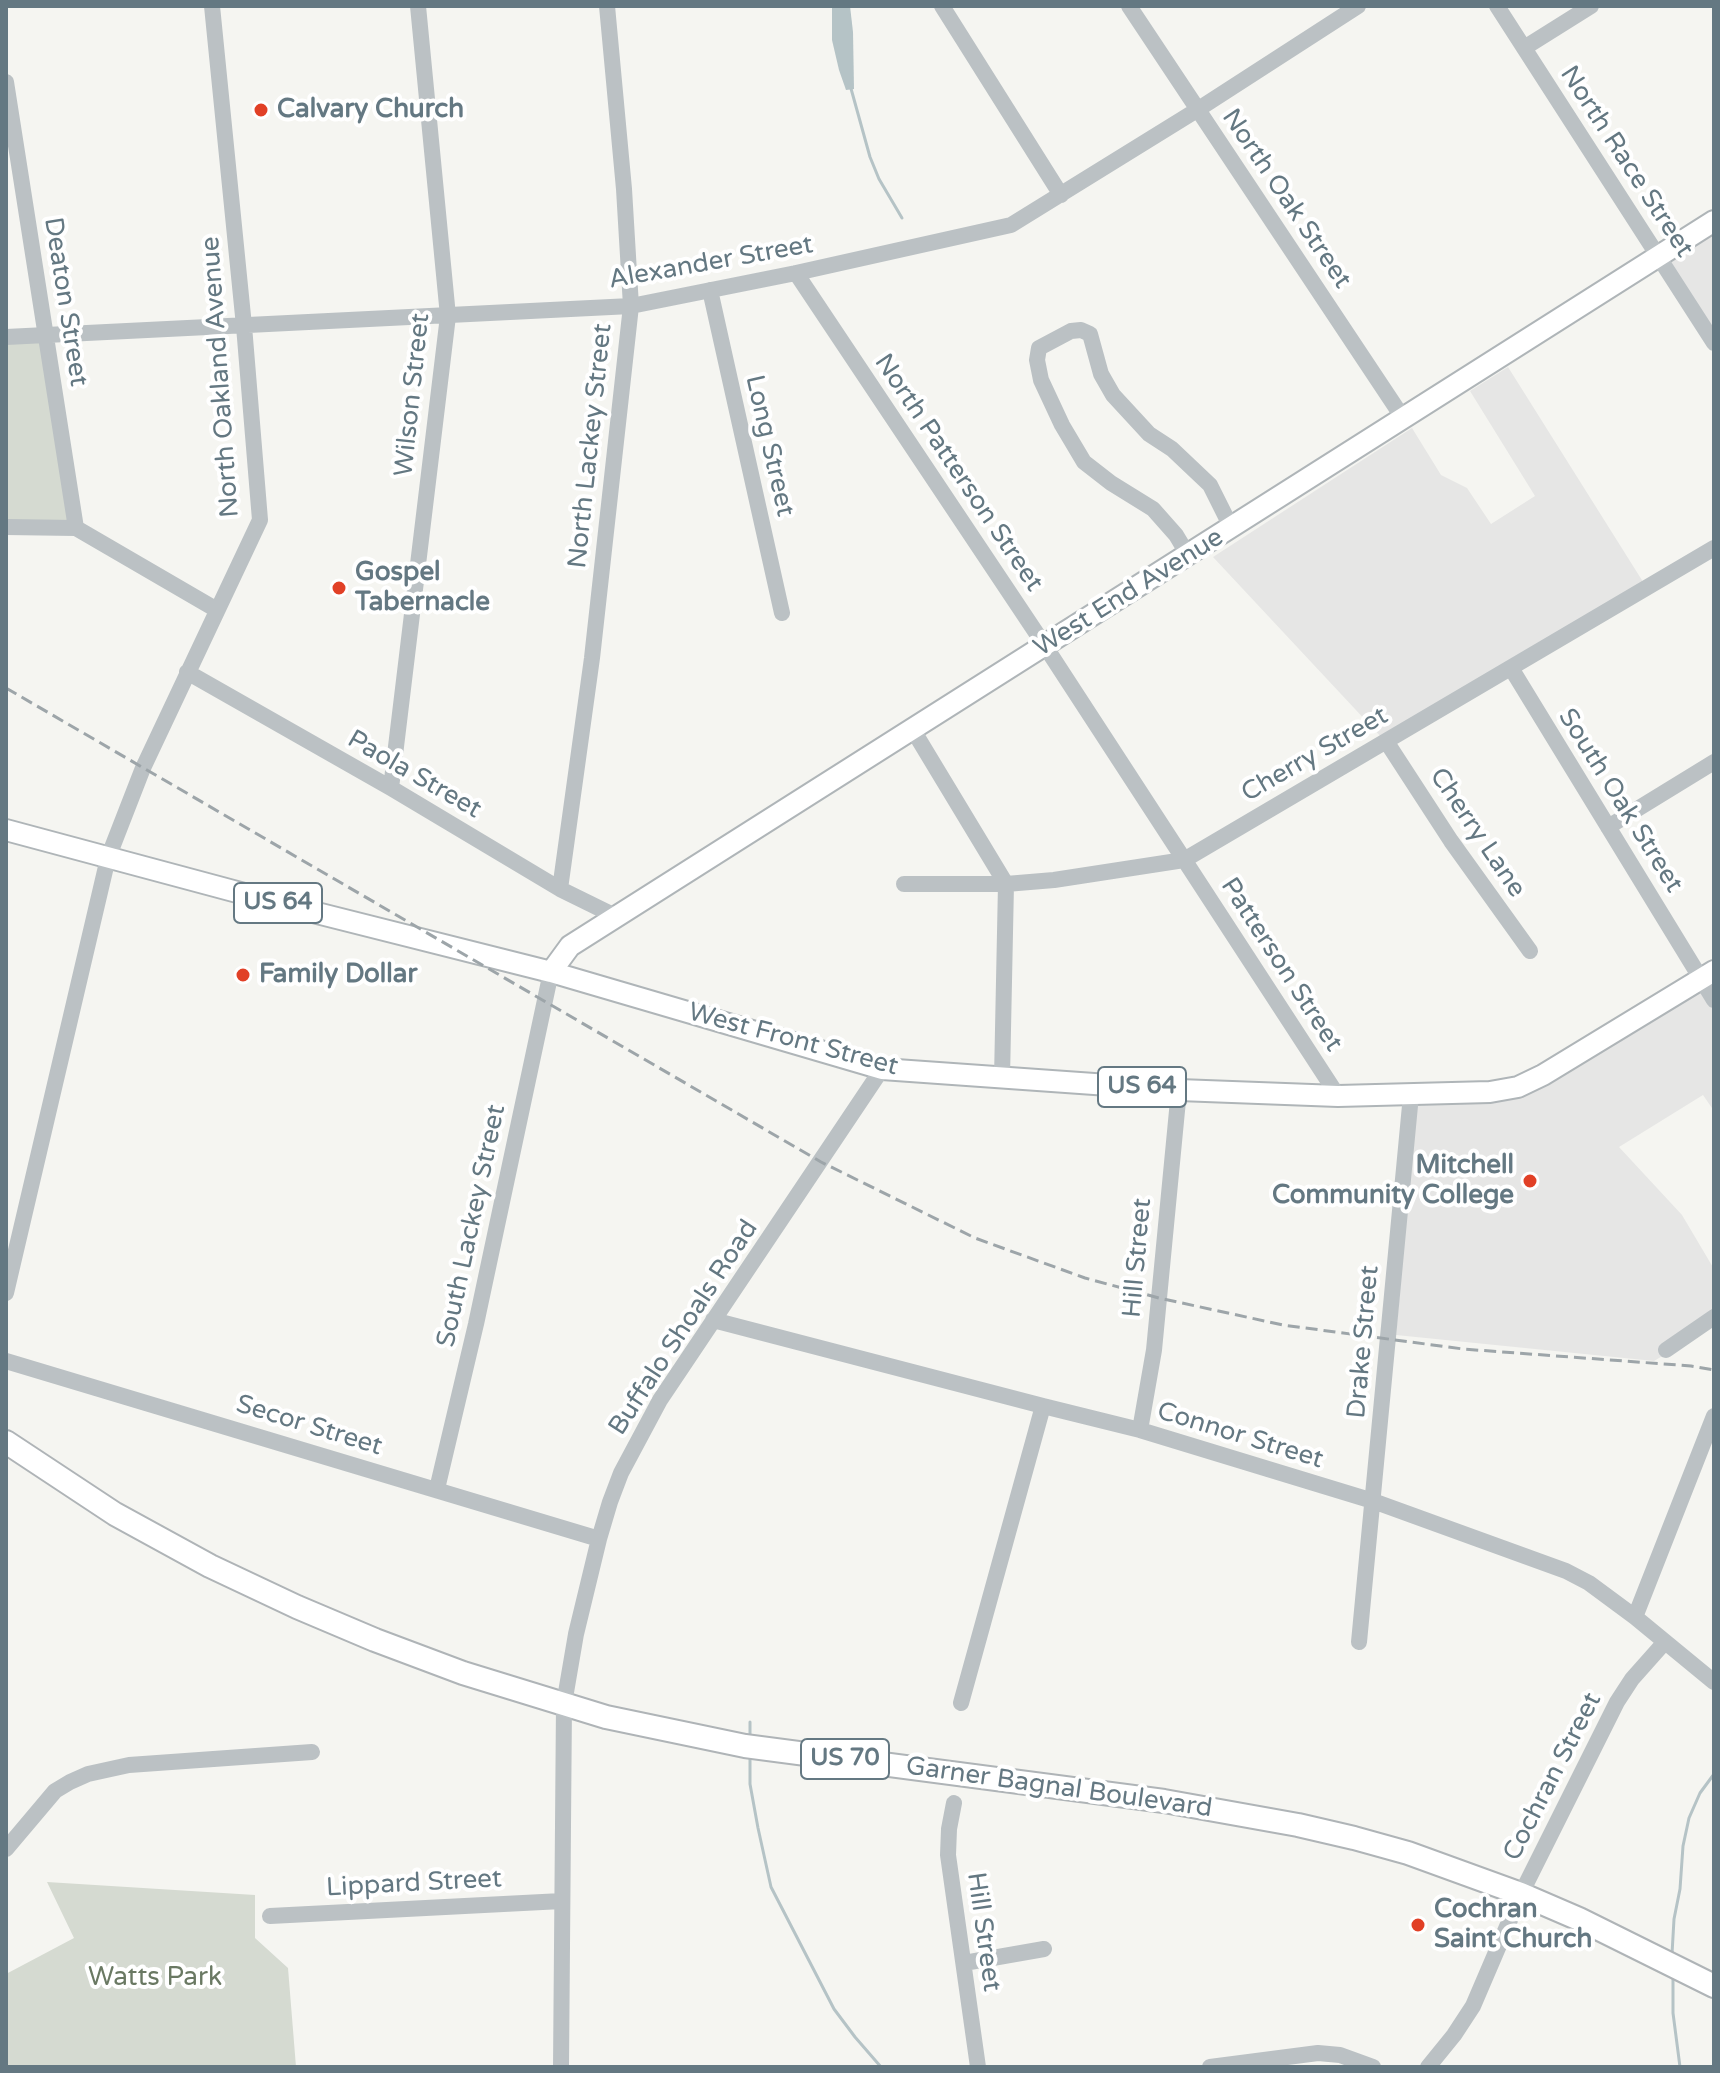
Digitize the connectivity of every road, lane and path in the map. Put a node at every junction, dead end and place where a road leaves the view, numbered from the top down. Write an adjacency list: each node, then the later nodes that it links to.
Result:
1 (212, 6): 19 (street, North Oakland Avenue)
2 (418, 6): 18 (street, Wilson Street)
3 (607, 6): 17 (street, North Lackey Street)
4 (942, 6): 12 (street)
5 (1129, 6): 11 (street, North Oak Street)
6 (1358, 6): 11 (street, Alexander Street)
7 (1497, 6): 9 (street, North Race Street)
8 (1591, 6): 9 (street)
9 (1524, 48): 14 (street, North Race Street)
10 (6, 82): 20 (street, Deaton Street)
11 (1197, 110): 12 (street, Alexander Street); 23 (street, North Oak Street)
12 (1061, 195): 15 (street, Alexander Street)
13 (1714, 221): 14 (main road, West End Avenue)
14 (1658, 256): 22 (street, North Race Street); 23 (main road, West End Avenue)
15 (796, 273): 16 (street, Alexander Street); 31 (street, North Patterson Street)
16 (710, 290): 17 (street, Alexander Street); 30 (street, Long Street)
17 (631, 306): 18 (street, Alexander Street); 44 (street, North Lackey Street)
18 (448, 316): 19 (street, Alexander Street); 37 (street, Wilson Street)
19 (244, 326): 20 (street, Alexander Street); 29 (street, North Oakland Avenue)
20 (46, 335): 21 (street, Alexander Street); 26 (street, Deaton Street)
21 (6, 337)
22 (1714, 343)
23 (1403, 418): 25 (main road, West End Avenue)
24 (6, 527): 26 (street)
25 (1231, 527): 28 (main road, West End Avenue); 28 (street)
26 (76, 528): 29 (street)
27 (1714, 548): 32 (street, Cherry Street)
28 (1188, 555): 31 (main road, West End Avenue)
29 (217, 610): 33 (street, North Oakland Avenue)
30 (782, 613)
31 (1045, 646): 34 (main road, West End Avenue); 41 (street, North Patterson Street)
32 (1511, 668): 35 (street, Cherry Street); 38 (street, South Oak Street)
33 (187, 672): 37 (street, Paola Street); 40 (street, North Oakland Avenue)
34 (913, 730): 43 (street); 45 (main road, West End Avenue)
35 (1386, 741): 41 (street, Cherry Street); 46 (street, Cherry Lane)
36 (1714, 762): 38 (street)
37 (391, 788): 44 (street, Paola Street)
38 (1608, 827): 48 (street, South Oak Street)
39 (6, 830): 40 (main road, West Front Street / US 64)
40 (108, 858): 47 (main road, West Front Street / US 64); 55 (street, North Oakland Avenue)
41 (1184, 860): 43 (street, Cherry Street); 54 (street, Patterson Street)
42 (904, 884): 43 (street, Cherry Street)
43 (1006, 884): 51 (street)
44 (560, 889): 45 (street, Paola Street)
45 (617, 917): 47 (main road, West End Avenue)
46 (1530, 951)
47 (551, 972): 50 (main road, West Front Street / US 64); 64 (street, South Lackey Street)
48 (1708, 975): 49 (street, South Oak Street); 53 (main road, West Front Street / US 64)
49 (1714, 1000)
50 (882, 1069): 51 (main road, West Front Street / US 64); 57 (street, Buffalo Shoals Road)
51 (1002, 1078): 52 (main road, West Front Street / US 64)
52 (1179, 1090): 54 (main road, West Front Street / US 64); 62 (street, Hill Street)
53 (1411, 1095): 54 (main road, West Front Street / US 64); 65 (street, Drake Street)
54 (1338, 1096)
55 (6, 1293)
56 (1714, 1317): 58 (street)
57 (713, 1320): 60 (street, Connor Street); 66 (street, Buffalo Shoals Road)
58 (1666, 1350)
59 (6, 1361): 64 (street, Secor Street)
60 (1043, 1406): 62 (street, Connor Street); 71 (street)
61 (1714, 1416): 67 (street)
62 (1140, 1430): 65 (street, Connor Street)
63 (6, 1442): 72 (highway, Garner Bagnal Boulevard / US 70)
64 (437, 1489): 66 (street, Secor Street)
65 (1373, 1501): 67 (street, Connor Street); 68 (street, Drake Street)
66 (599, 1539): 72 (street, Buffalo Shoals Road)
67 (1635, 1617): 69 (street, Connor Street)
68 (1359, 1642)
69 (1664, 1643): 70 (street, Connor Street); 76 (street, Cochran Street)
70 (1714, 1682)
71 (961, 1703)
72 (564, 1704): 76 (highway, Garner Bagnal Boulevard / US 70); 77 (street, Buffalo Shoals Road)
73 (312, 1752): 75 (street)
74 (954, 1803): 80 (street, Hill Street)
75 (6, 1849)
76 (1521, 1894): 81 (highway, Garner Bagnal Boulevard / US 70); 86 (street, Cochran Street)
77 (562, 1901): 78 (street, Lippard Street); 82 (street, Buffalo Shoals Road)
78 (270, 1916)
79 (1044, 1949): 80 (street)
80 (964, 1963): 83 (street, Hill Street)
81 (1714, 1986)
82 (561, 2067)
83 (978, 2067)
84 (1210, 2067): 85 (street)
85 (1373, 2067)
86 (1428, 2067)

